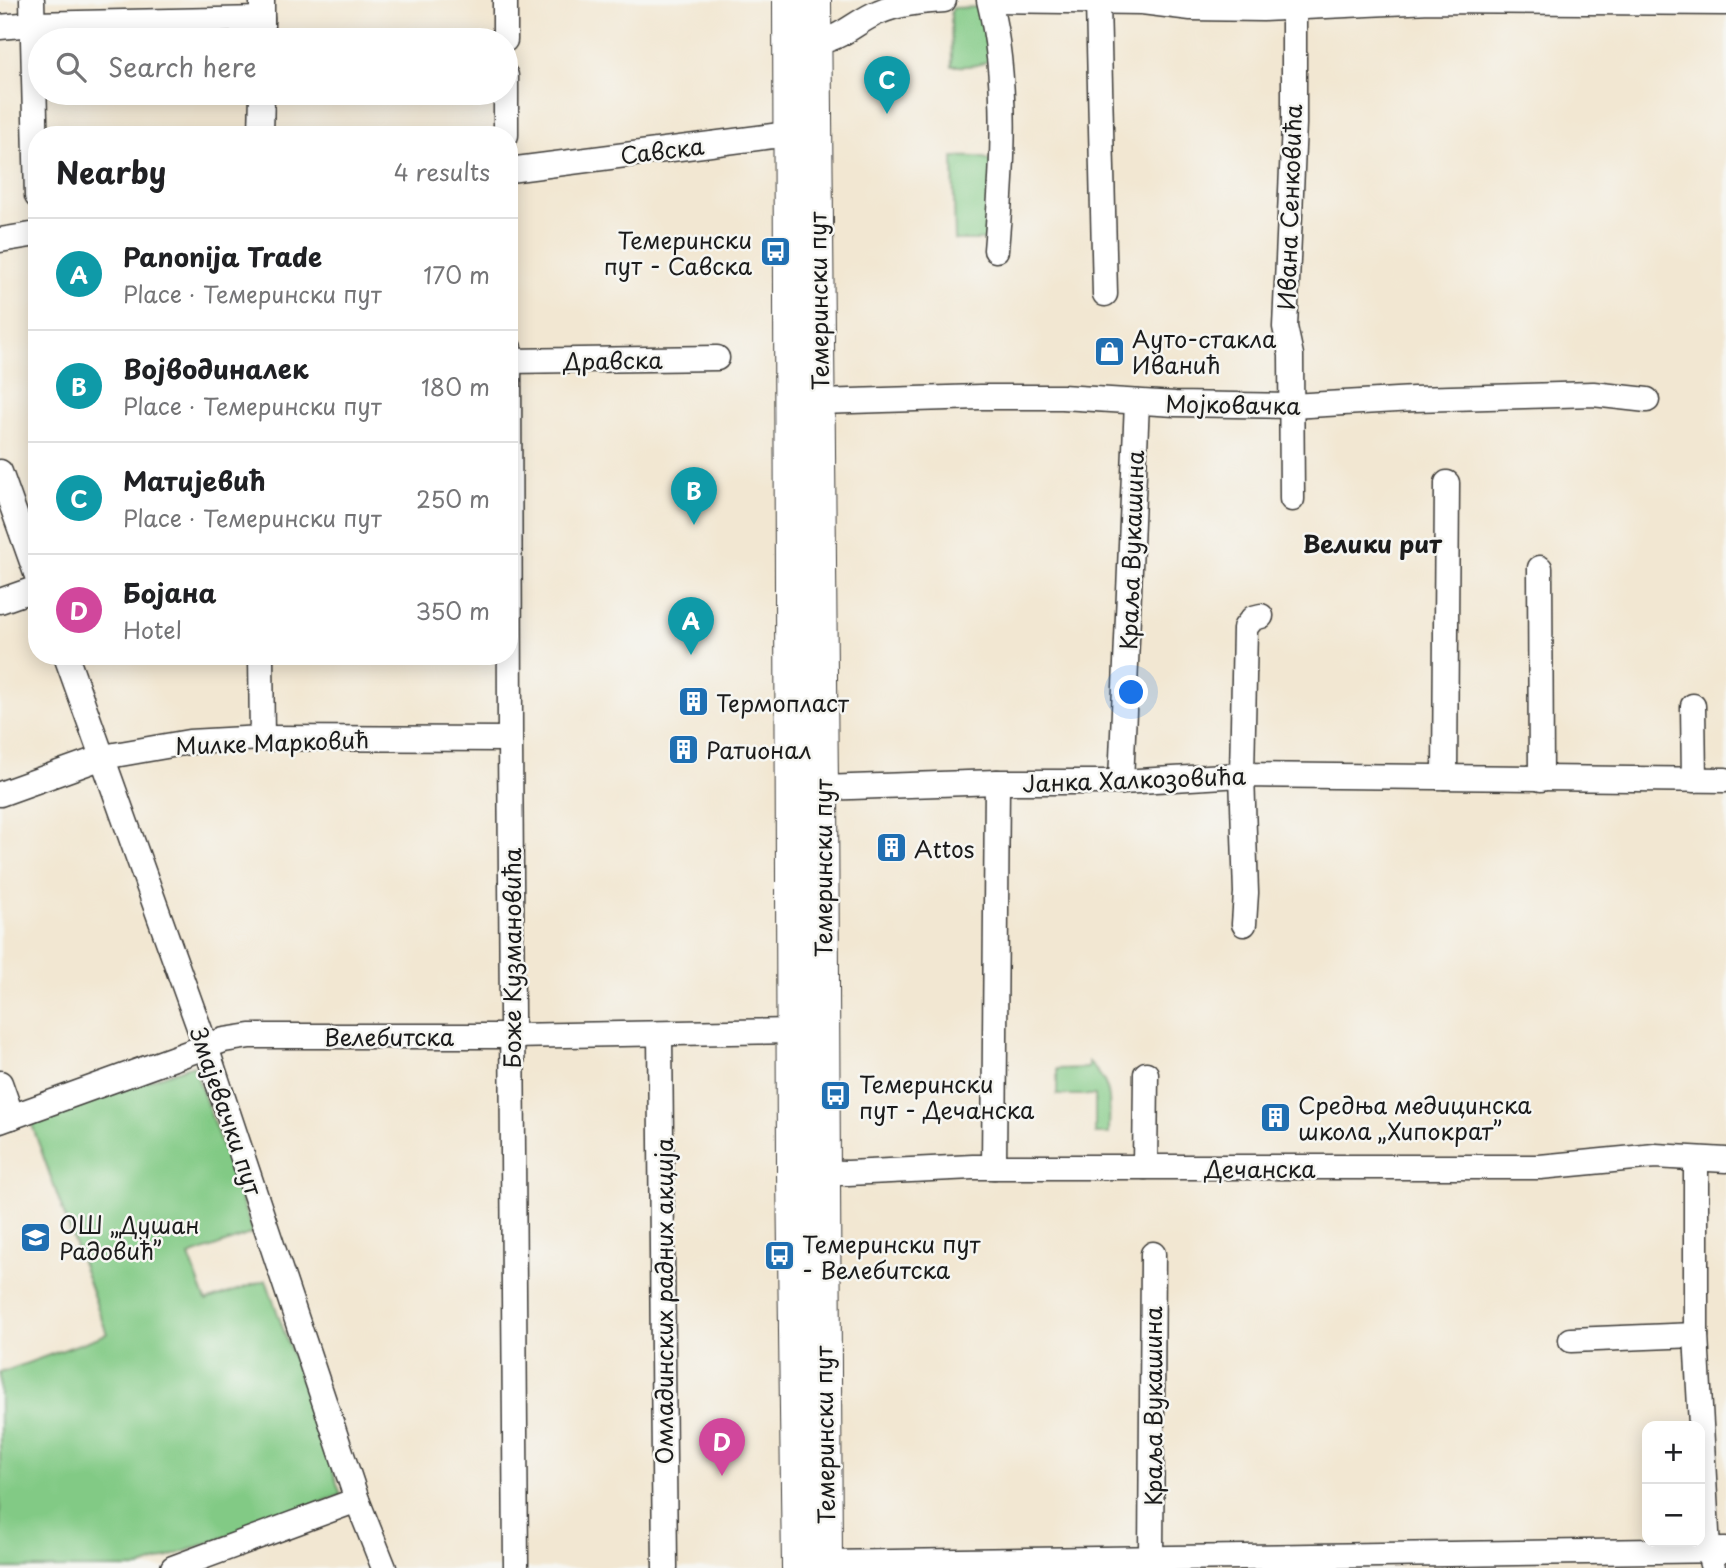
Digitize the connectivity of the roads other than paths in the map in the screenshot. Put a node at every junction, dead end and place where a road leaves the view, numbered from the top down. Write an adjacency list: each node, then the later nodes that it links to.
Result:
1 (505, 0): 14 (street)
2 (789, 0): 22 (main road, Темерински пут)
3 (815, 0): 15 (main road, Темерински пут)
4 (944, 0): 15 (street)
5 (989, 0): 26 (street)
6 (998, 0): 8 (street)
7 (1142, 1): 8 (street); 10 (street)
8 (1098, 3): 27 (street)
9 (1726, 3): 10 (street)
10 (1294, 7): 33 (street, Ивана Сенковића)
11 (32, 12): 12 (street); 13 (street)
12 (262, 20)
13 (0, 27)
14 (505, 28)
15 (816, 43): 22 (main road, Темерински пут)
16 (35, 105): 19 (street)
17 (262, 105): 20 (street)
18 (506, 105): 21 (street)
19 (35, 126)
20 (261, 126)
21 (506, 126)
22 (802, 134): 23 (street, Савска); 31 (main road, Темерински пут); 59 (main road, Темерински пут)
23 (518, 169)
24 (28, 235): 25 (street)
25 (0, 240)
26 (996, 250)
27 (1105, 294)
28 (717, 358): 29 (street, Дравска)
29 (518, 361)
30 (1647, 401): 33 (street, Мојковачка)
31 (819, 402): 32 (street, Мојковачка); 56 (main road, Темерински пут)
32 (1137, 402): 33 (street, Мојковачка); 55 (street, Краља Вукашина)
33 (1291, 406): 36 (street, Ивана Сенковића)
34 (0, 472): 37 (street)
35 (1447, 483): 50 (street)
36 (1292, 499)
37 (28, 551)
38 (1539, 568): 51 (street)
39 (28, 591): 40 (street)
40 (0, 601)
41 (1261, 616): 49 (street)
42 (69, 665): 48 (street, Змајевачки пут)
43 (261, 665): 46 (street)
44 (510, 665): 47 (street, Боже Кузмановића)
45 (1693, 706): 52 (street)
46 (262, 738): 47 (street, Милке Марковић); 48 (street, Милке Марковић)
47 (510, 739): 61 (street, Боже Кузмановића)
48 (103, 757): 57 (street, Милке Марковић); 62 (street, Змајевачки пут)
49 (1242, 775): 50 (street, Јанка Халкозовића); 55 (street, Јанка Халкозовића); 58 (street)
50 (1445, 777): 51 (street, Јанка Халкозовића)
51 (1541, 779): 52 (street, Јанка Халкозовића)
52 (1694, 780): 53 (street, Јанка Халкозовића)
53 (1726, 780)
54 (998, 782): 55 (street, Јанка Халкозовића); 56 (street, Јанка Халкозовића); 68 (street)
55 (1121, 782)
56 (822, 788): 70 (main road, Темерински пут)
57 (0, 794)
58 (1244, 924)
59 (792, 1031): 60 (street, Велебитска); 70 (main road, Темерински пут)
60 (660, 1034): 61 (street, Велебитска); 81 (street, Омладинских радних акција)
61 (512, 1036): 62 (street, Велебитска); 80 (street, Боже Кузмановића)
62 (206, 1047): 65 (street, Велебитска); 74 (street, Змајевачки пут)
63 (1146, 1074): 69 (street)
64 (0, 1083): 65 (street)
65 (6, 1119)
66 (1696, 1159): 67 (street, Дечанска); 69 (street, Дечанска); 72 (street)
67 (1726, 1160)
68 (994, 1167): 69 (street, Дечанска); 70 (street, Дечанска)
69 (1145, 1167)
70 (808, 1172): 77 (main road, Темерински пут)
71 (1153, 1254): 76 (street, Краља Вукашина)
72 (1696, 1335): 73 (street); 75 (street)
73 (1571, 1340)
74 (357, 1500): 78 (street); 79 (street, Змајевачки пут)
75 (1716, 1556): 76 (street)
76 (1151, 1558): 77 (street)
77 (816, 1566)
78 (173, 1568)
79 (384, 1568)
80 (516, 1568)
81 (665, 1568)

